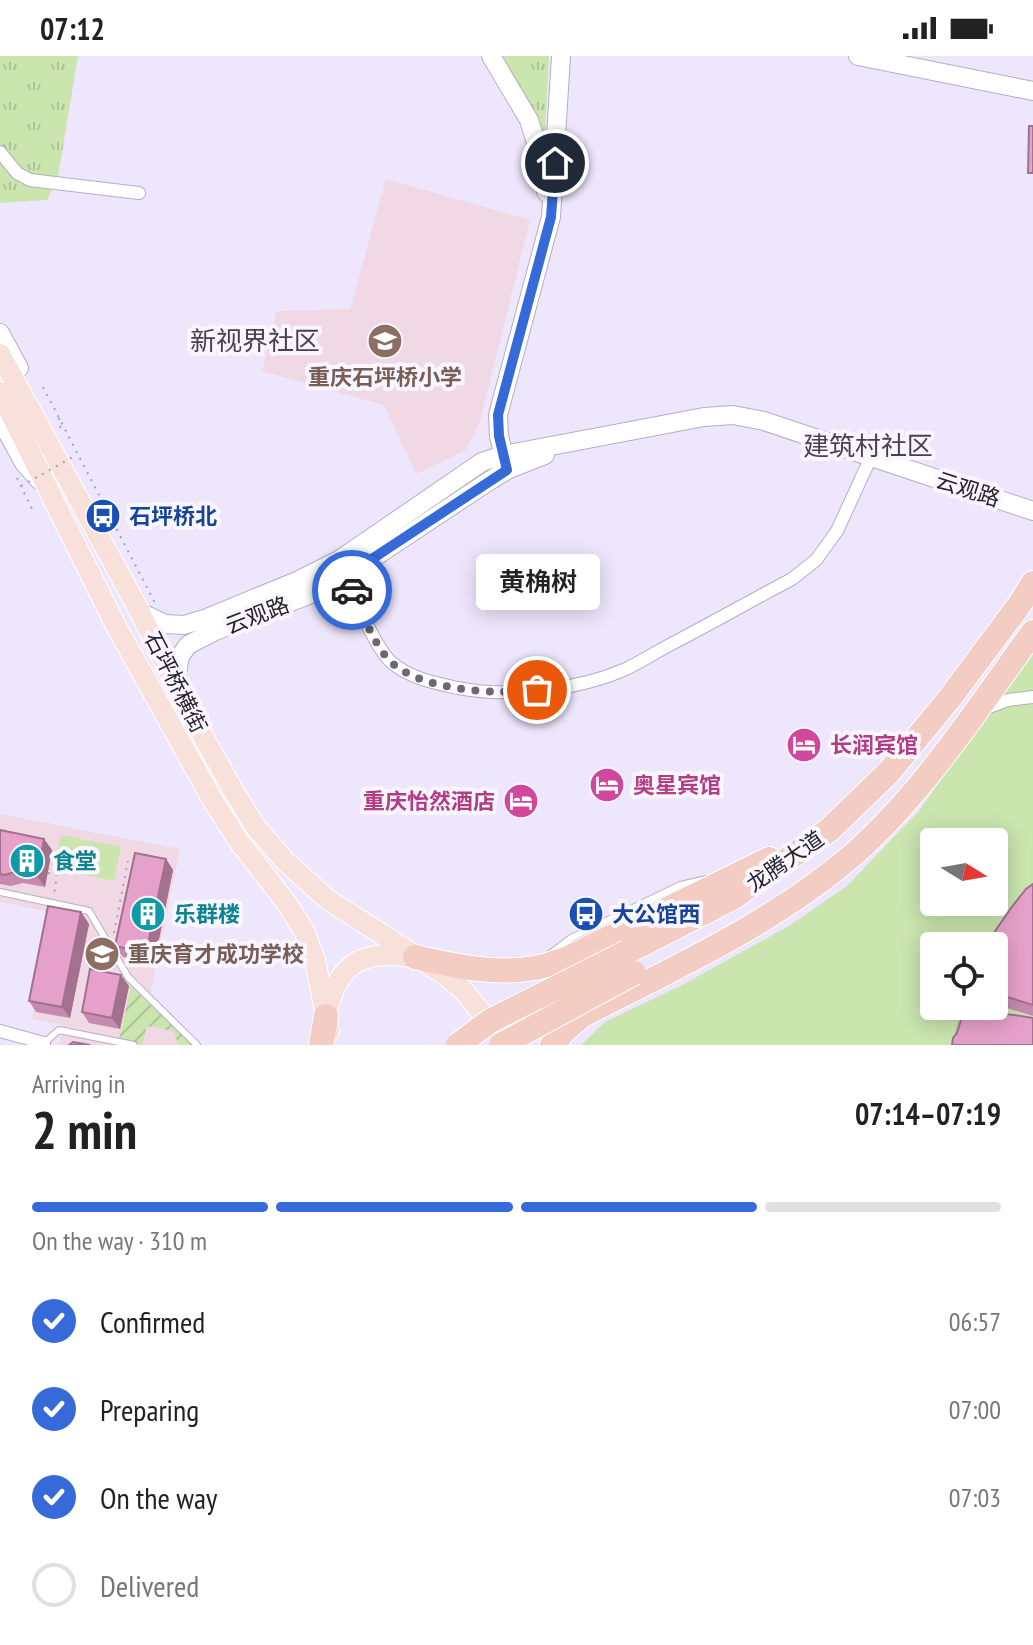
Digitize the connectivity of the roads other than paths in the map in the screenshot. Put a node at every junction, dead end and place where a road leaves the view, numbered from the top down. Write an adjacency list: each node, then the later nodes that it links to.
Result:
1 (491, 56): 7 (street)
2 (561, 56): 7 (street)
3 (858, 56): 4 (street)
4 (1033, 91)
5 (0, 152): 6 (street)
6 (139, 193)
7 (551, 217): 13 (street)
8 (0, 333): 14 (street)
9 (0, 354): 14 (main road, 石坪桥横街)
10 (0, 392): 14 (main road, 石坪桥横街)
11 (3, 431): 14 (street)
12 (871, 457): 13 (street, 云观路); 15 (street, 云观路); 16 (street)
13 (505, 462): 16 (street, 云观路); 20 (street, 云观路)
14 (70, 488): 18 (main road, 石坪桥横街); 32 (main road, 石坪桥横街)
15 (1033, 511)
16 (346, 576): 22 (street, 云观路)
17 (1033, 583): 27 (highway, 龙腾大道)
18 (148, 608): 20 (street); 23 (main road, 石坪桥横街)
19 (1033, 616): 26 (highway, 龙腾大道)
20 (184, 625): 22 (street)
21 (1033, 632): 25 (highway)
22 (188, 645): 23 (street)
23 (179, 693): 29 (main road, 石坪桥横街)
24 (1033, 697): 25 (street)
25 (975, 712): 26 (street); 42 (highway)
26 (947, 731): 30 (highway, 龙腾大道)
27 (829, 830): 29 (highway); 30 (highway, 龙腾大道)
28 (0, 892): 37 (lane)
29 (415, 957): 32 (main road); 41 (main road, 石坪桥横街)
30 (630, 962): 31 (highway, 龙腾大道, bridge); 41 (highway, 龙腾大道, bridge)
31 (541, 995): 40 (highway, 龙腾大道, bridge); 41 (highway, bridge)
32 (326, 1016): 38 (highway); 39 (main road, 石坪桥横街)
33 (966, 1020): 43 (street)
34 (0, 1031): 35 (street)
35 (44, 1044): 36 (lane)
36 (134, 1045)
37 (197, 1045)
38 (321, 1045)
39 (333, 1045)
40 (458, 1045)
41 (505, 1045)
42 (552, 1045)
43 (959, 1045)

